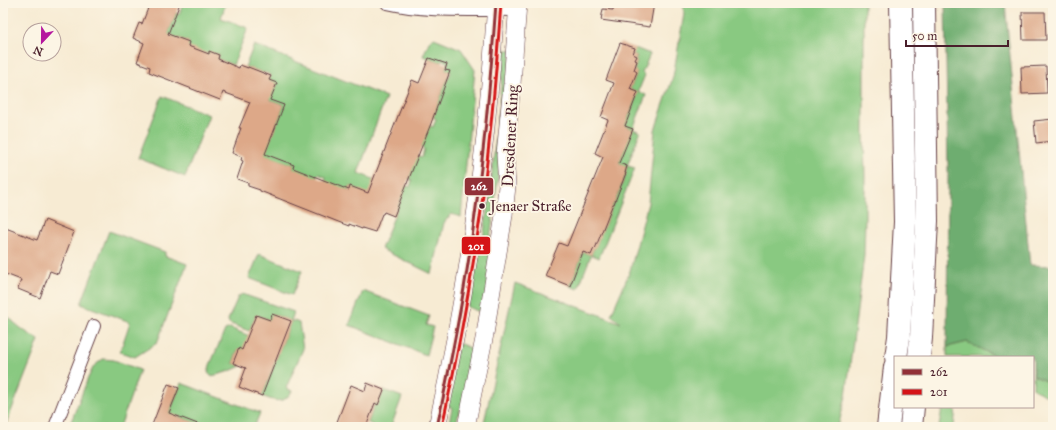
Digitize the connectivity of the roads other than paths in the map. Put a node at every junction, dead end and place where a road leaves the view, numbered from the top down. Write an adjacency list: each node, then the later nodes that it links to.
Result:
1 (387, 3): 4 (street)
2 (901, 3): 7 (highway)
3 (924, 3): 8 (highway)
4 (496, 6): 5 (street, Dresdener Ring); 12 (street, Dresdener Ring)
5 (518, 6): 13 (street, Dresdener Ring)
6 (94, 326): 11 (street)
7 (896, 356)
8 (919, 356)
9 (894, 376): 14 (highway)
10 (913, 408): 15 (highway)
11 (55, 427)
12 (437, 427)
13 (466, 427)
14 (888, 427)
15 (910, 427)

